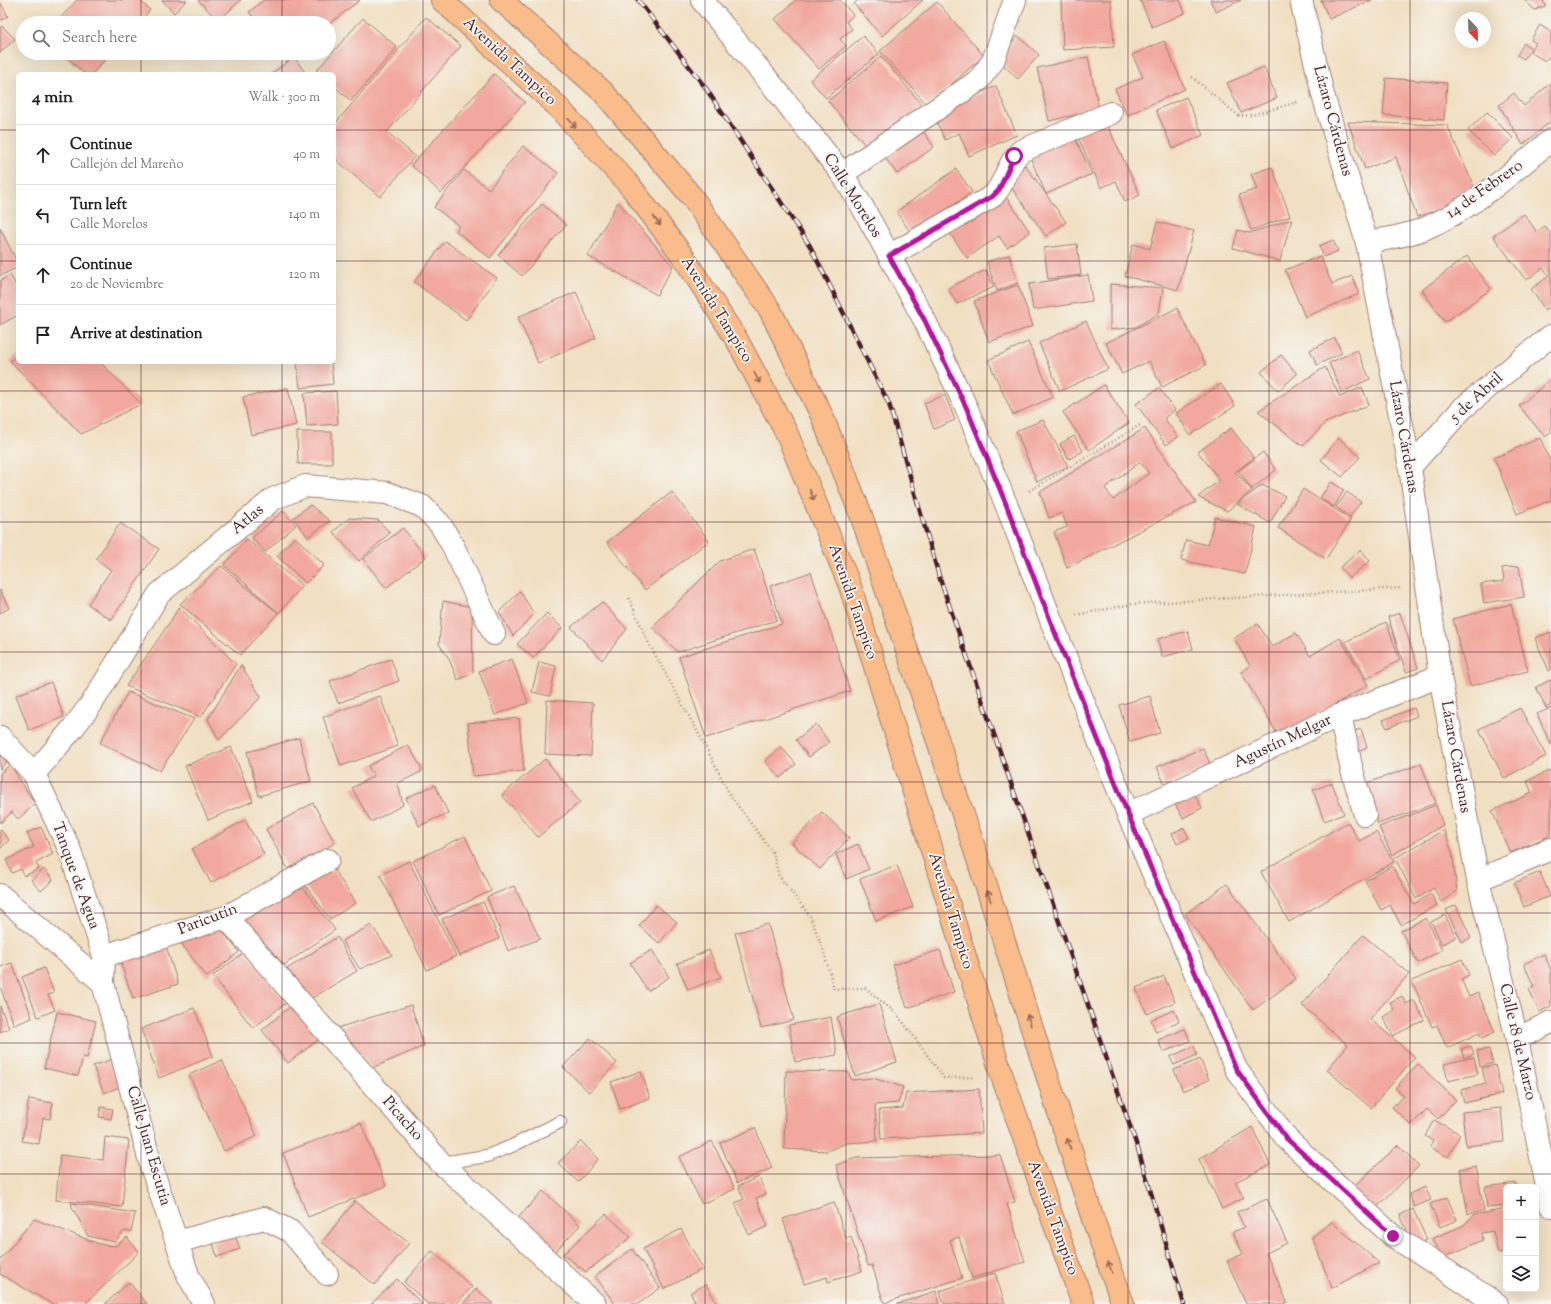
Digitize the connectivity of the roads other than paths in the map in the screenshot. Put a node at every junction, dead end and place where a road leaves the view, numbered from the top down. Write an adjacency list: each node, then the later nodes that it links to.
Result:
1 (442, 0): 36 (main road, Avenida Tampico, one-way to 36)
2 (501, 0): 37 (main road, one-way to 2)
3 (702, 0): 8 (street, Calle Morelos)
4 (1015, 0): 8 (street)
5 (1301, 0): 9 (street, Lázaro Cárdenas)
6 (1111, 113): 10 (street)
7 (1551, 140): 9 (street, 14 de Febrero)
8 (842, 174): 10 (street, Calle Morelos)
9 (1367, 244): 12 (street, Lázaro Cárdenas)
10 (889, 256): 18 (street, Calle Morelos)
11 (1551, 336): 12 (street, 5 de Abril)
12 (1410, 467): 14 (street, Lázaro Cárdenas)
13 (494, 634): 17 (street, Atlas)
14 (1440, 676): 15 (street, Agustín Melgar); 22 (street, Lázaro Cárdenas)
15 (1340, 715): 18 (street, Agustín Melgar); 19 (street)
16 (0, 738): 17 (street, Tanque de Agua)
17 (34, 774): 25 (street, Tanque de Agua)
18 (1128, 814): 38 (street, Calle Morelos)
19 (1365, 815)
20 (1551, 849): 22 (street)
21 (328, 860): 24 (street, Paricutín)
22 (1478, 880): 28 (street, Calle 18 de Marzo)
23 (0, 895): 26 (street)
24 (226, 917): 25 (street, Paricutín); 30 (street, Picacho)
25 (104, 956): 26 (street, Tanque de Agua)
26 (103, 983): 32 (street, Calle Juan Escutia)
27 (1551, 1022): 28 (street)
28 (1517, 1039): 31 (street, Calle 18 de Marzo)
29 (560, 1122): 30 (lane)
30 (441, 1163): 35 (street, Picacho)
31 (1551, 1206)
32 (177, 1242): 33 (street); 34 (street, Calle Juan Escutia)
33 (327, 1274)
34 (204, 1304)
35 (595, 1304)
36 (1083, 1304)
37 (1123, 1304)
38 (1498, 1304)

